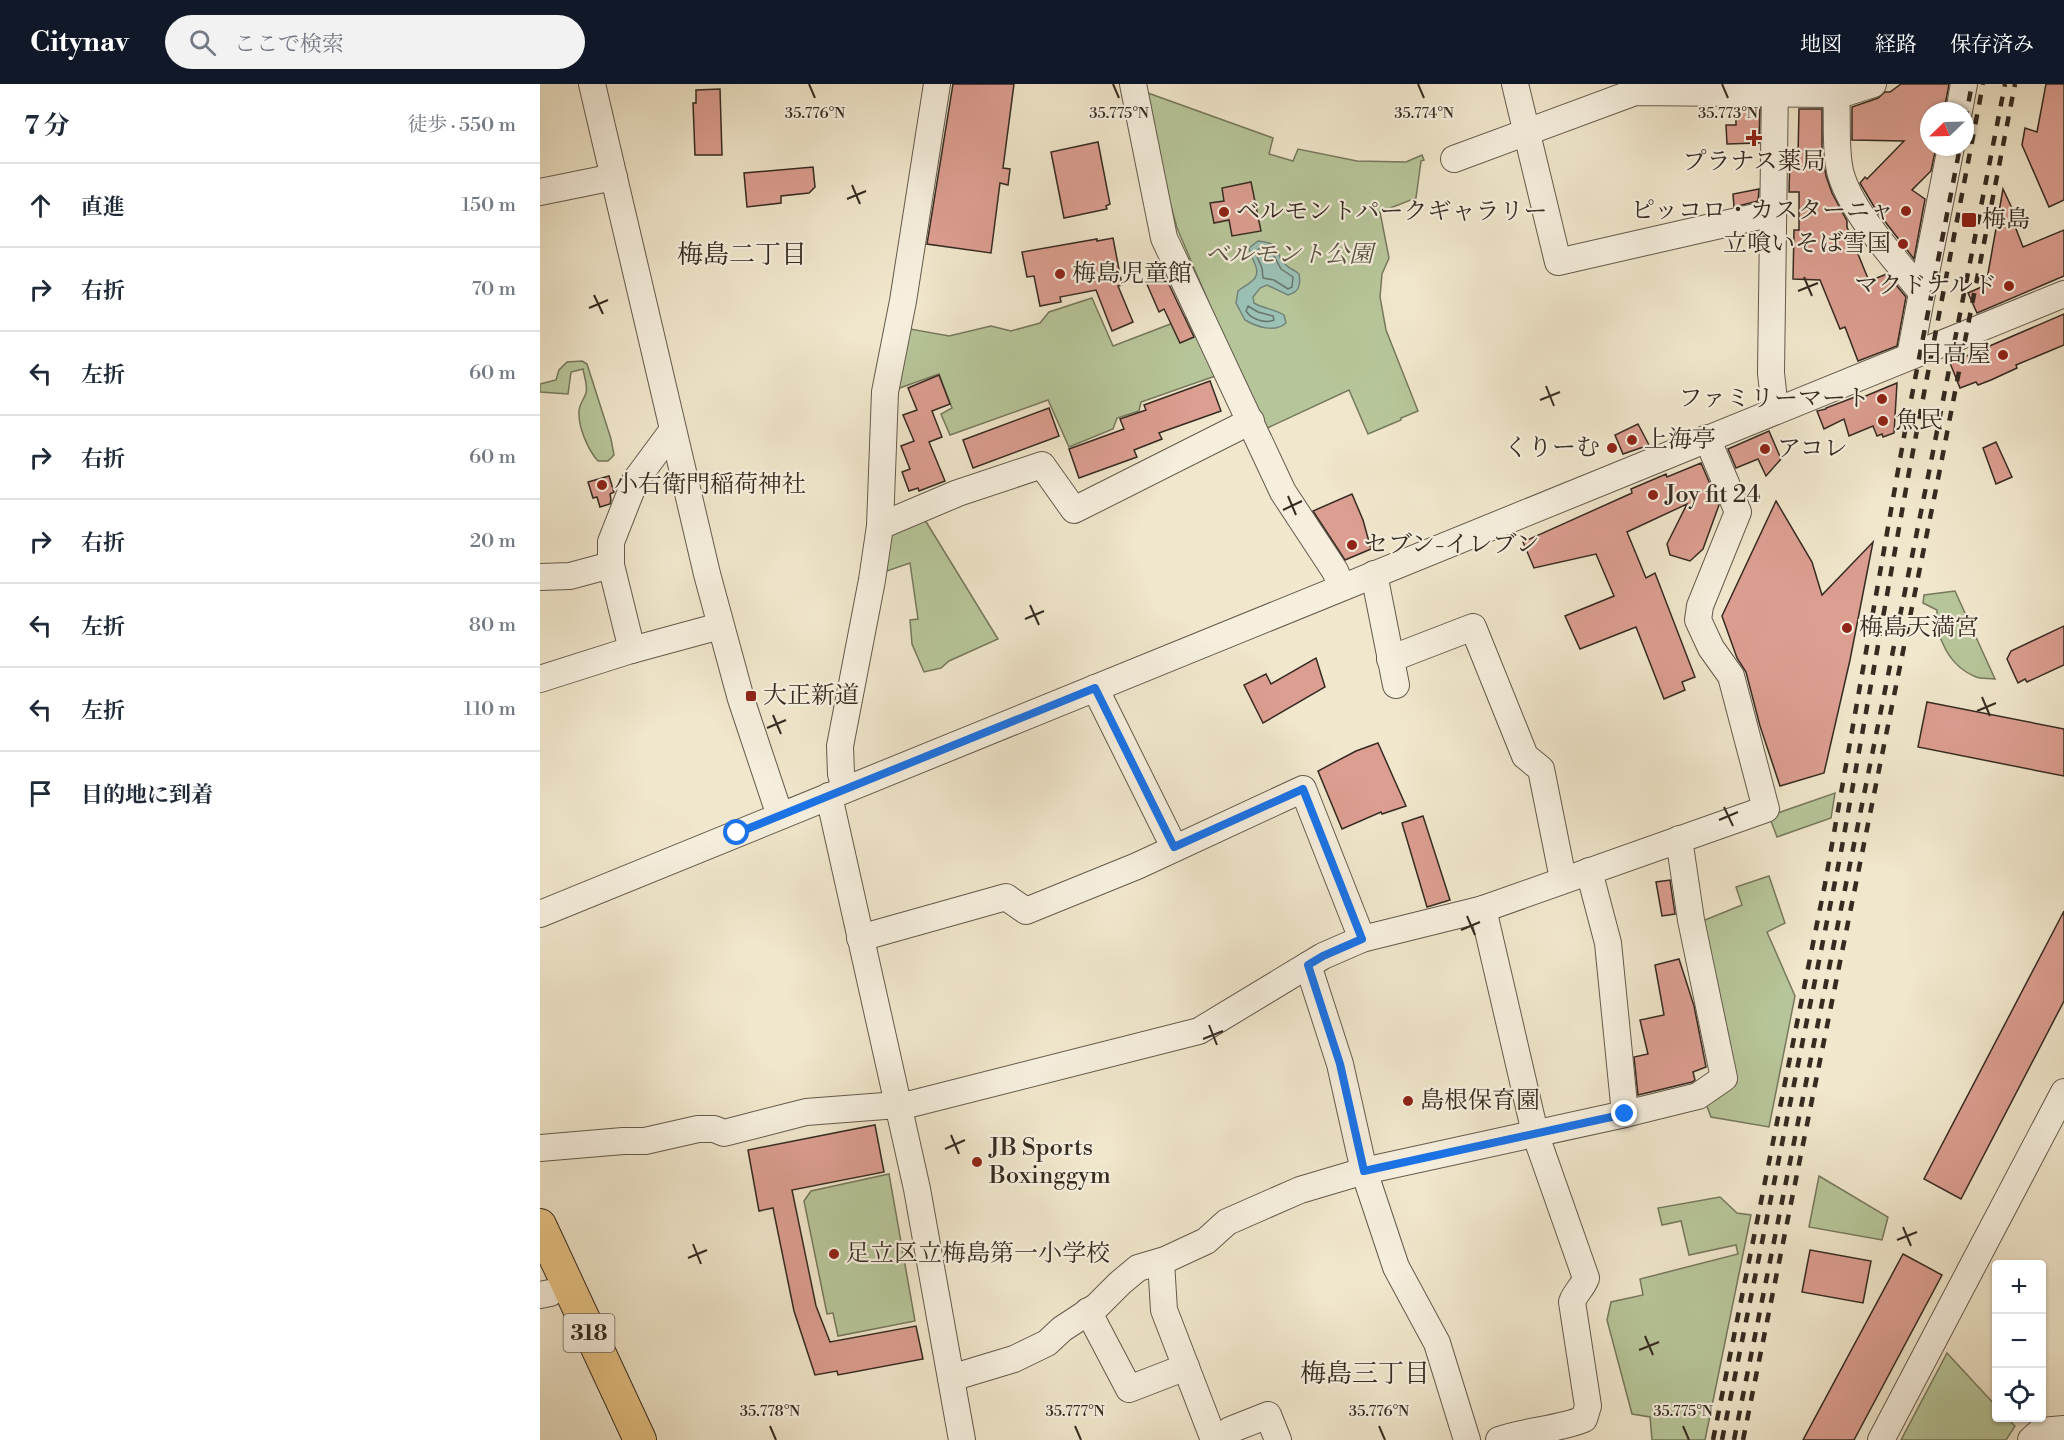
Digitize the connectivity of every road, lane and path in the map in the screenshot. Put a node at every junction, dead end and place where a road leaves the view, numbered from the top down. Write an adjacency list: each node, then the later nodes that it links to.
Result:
1 (592, 84): 14 (street)
2 (937, 84): 24 (street)
3 (1133, 84): 21 (street)
4 (1515, 84): 11 (street)
5 (1873, 84): 9 (street)
6 (1964, 84): 10 (street)
7 (1635, 88): 8 (street); 11 (street)
8 (1775, 88): 9 (street); 16 (street)
9 (1835, 89): 17 (street)
10 (1961, 102)
11 (1527, 132): 13 (street); 16 (street)
12 (1949, 156): 17 (street)
13 (1454, 159)
14 (614, 177): 15 (street); 22 (street)
15 (540, 192)
16 (1773, 213): 20 (street)
17 (1922, 293): 19 (street)
18 (2064, 294): 19 (street)
19 (1910, 356): 20 (street)
20 (1775, 410): 23 (street)
21 (1251, 421): 24 (street); 28 (street)
22 (672, 431): 25 (street); 29 (street)
23 (1707, 438): 26 (street); 37 (street)
24 (880, 526): 35 (street)
25 (611, 565): 27 (street); 30 (street)
26 (1374, 574): 28 (street); 31 (street)
27 (540, 577)
28 (1342, 587): 34 (street)
29 (720, 626): 30 (street); 36 (street)
30 (632, 650): 32 (street)
31 (1390, 659): 33 (street); 40 (street)
32 (540, 679)
33 (1396, 685)
34 (1095, 688): 35 (street); 38 (street)
35 (837, 792): 36 (street); 43 (street)
36 (780, 816): 42 (street)
37 (1679, 839): 39 (street); 48 (street)
38 (1174, 847): 43 (street); 44 (street)
39 (1589, 871): 40 (street); 48 (street)
40 (1563, 879): 41 (street)
41 (1483, 909): 44 (street); 49 (street)
42 (540, 914)
43 (860, 938): 47 (street)
44 (1362, 939): 45 (street)
45 (1308, 965): 47 (street); 51 (street)
46 (2064, 1092): 67 (street)
47 (898, 1104): 50 (street); 57 (street)
48 (1625, 1114): 49 (street)
49 (1535, 1133): 51 (street); 66 (street)
50 (540, 1148)
51 (1364, 1171): 53 (street); 65 (street)
52 (540, 1224): 60 (main road, 318)
53 (1161, 1262): 55 (street); 56 (street)
54 (543, 1287): 59 (main road, 318)
55 (1088, 1311): 56 (street); 57 (street)
56 (1186, 1367): 62 (street)
57 (951, 1378): 61 (street)
58 (2064, 1428): 68 (street)
59 (617, 1440)
60 (640, 1440)
61 (962, 1440)
62 (1214, 1440)
63 (1219, 1440): 64 (street)
64 (1278, 1440)
65 (1467, 1440)
66 (1499, 1440)
67 (1881, 1440)
68 (2031, 1440)

